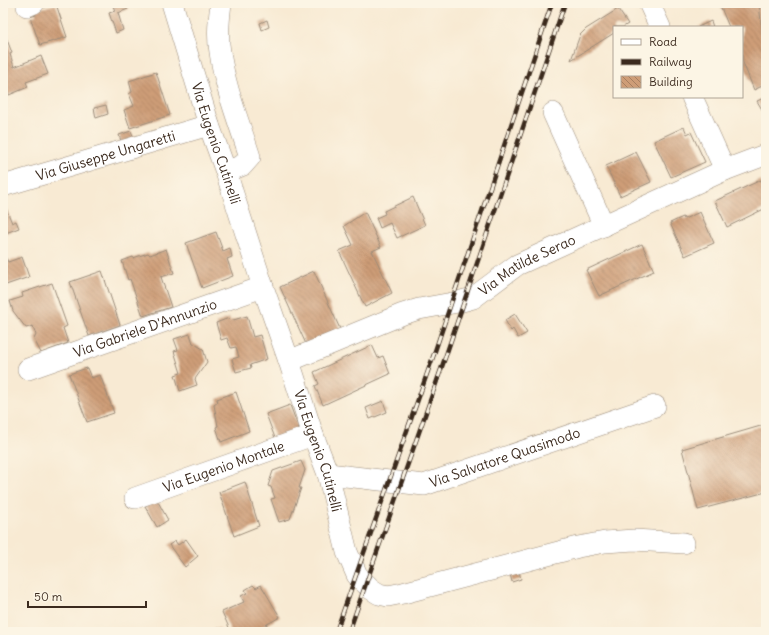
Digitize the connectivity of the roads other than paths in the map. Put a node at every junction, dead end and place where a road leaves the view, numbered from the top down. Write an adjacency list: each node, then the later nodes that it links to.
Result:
1 (172, 3): 7 (street, Via Eugenio Cutinelli)
2 (221, 3): 10 (street)
3 (649, 3): 4 (street)
4 (660, 26)
5 (692, 98): 9 (street)
6 (553, 113): 12 (street)
7 (209, 125): 10 (street, Via Eugenio Cutinelli); 11 (street, Via Giuseppe Ungaretti)
8 (762, 156): 9 (street, Via Matilde Serao)
9 (725, 170): 12 (street, Via Matilde Serao)
10 (226, 172): 13 (street, Via Eugenio Cutinelli)
11 (3, 186)
12 (604, 226): 14 (street, Via Matilde Serao)
13 (263, 287): 14 (street, Via Eugenio Cutinelli); 15 (street, Via Gabriele D'Annunzio)
14 (289, 361): 17 (street, Via Eugenio Cutinelli)
15 (28, 369)
16 (655, 406): 18 (street, Via Salvatore Quasimodo)
17 (313, 436): 18 (street, Via Eugenio Cutinelli); 19 (street, Via Eugenio Montale)
18 (328, 474): 20 (street, Via Eugenio Cutinelli)
19 (135, 498)
20 (684, 543)

